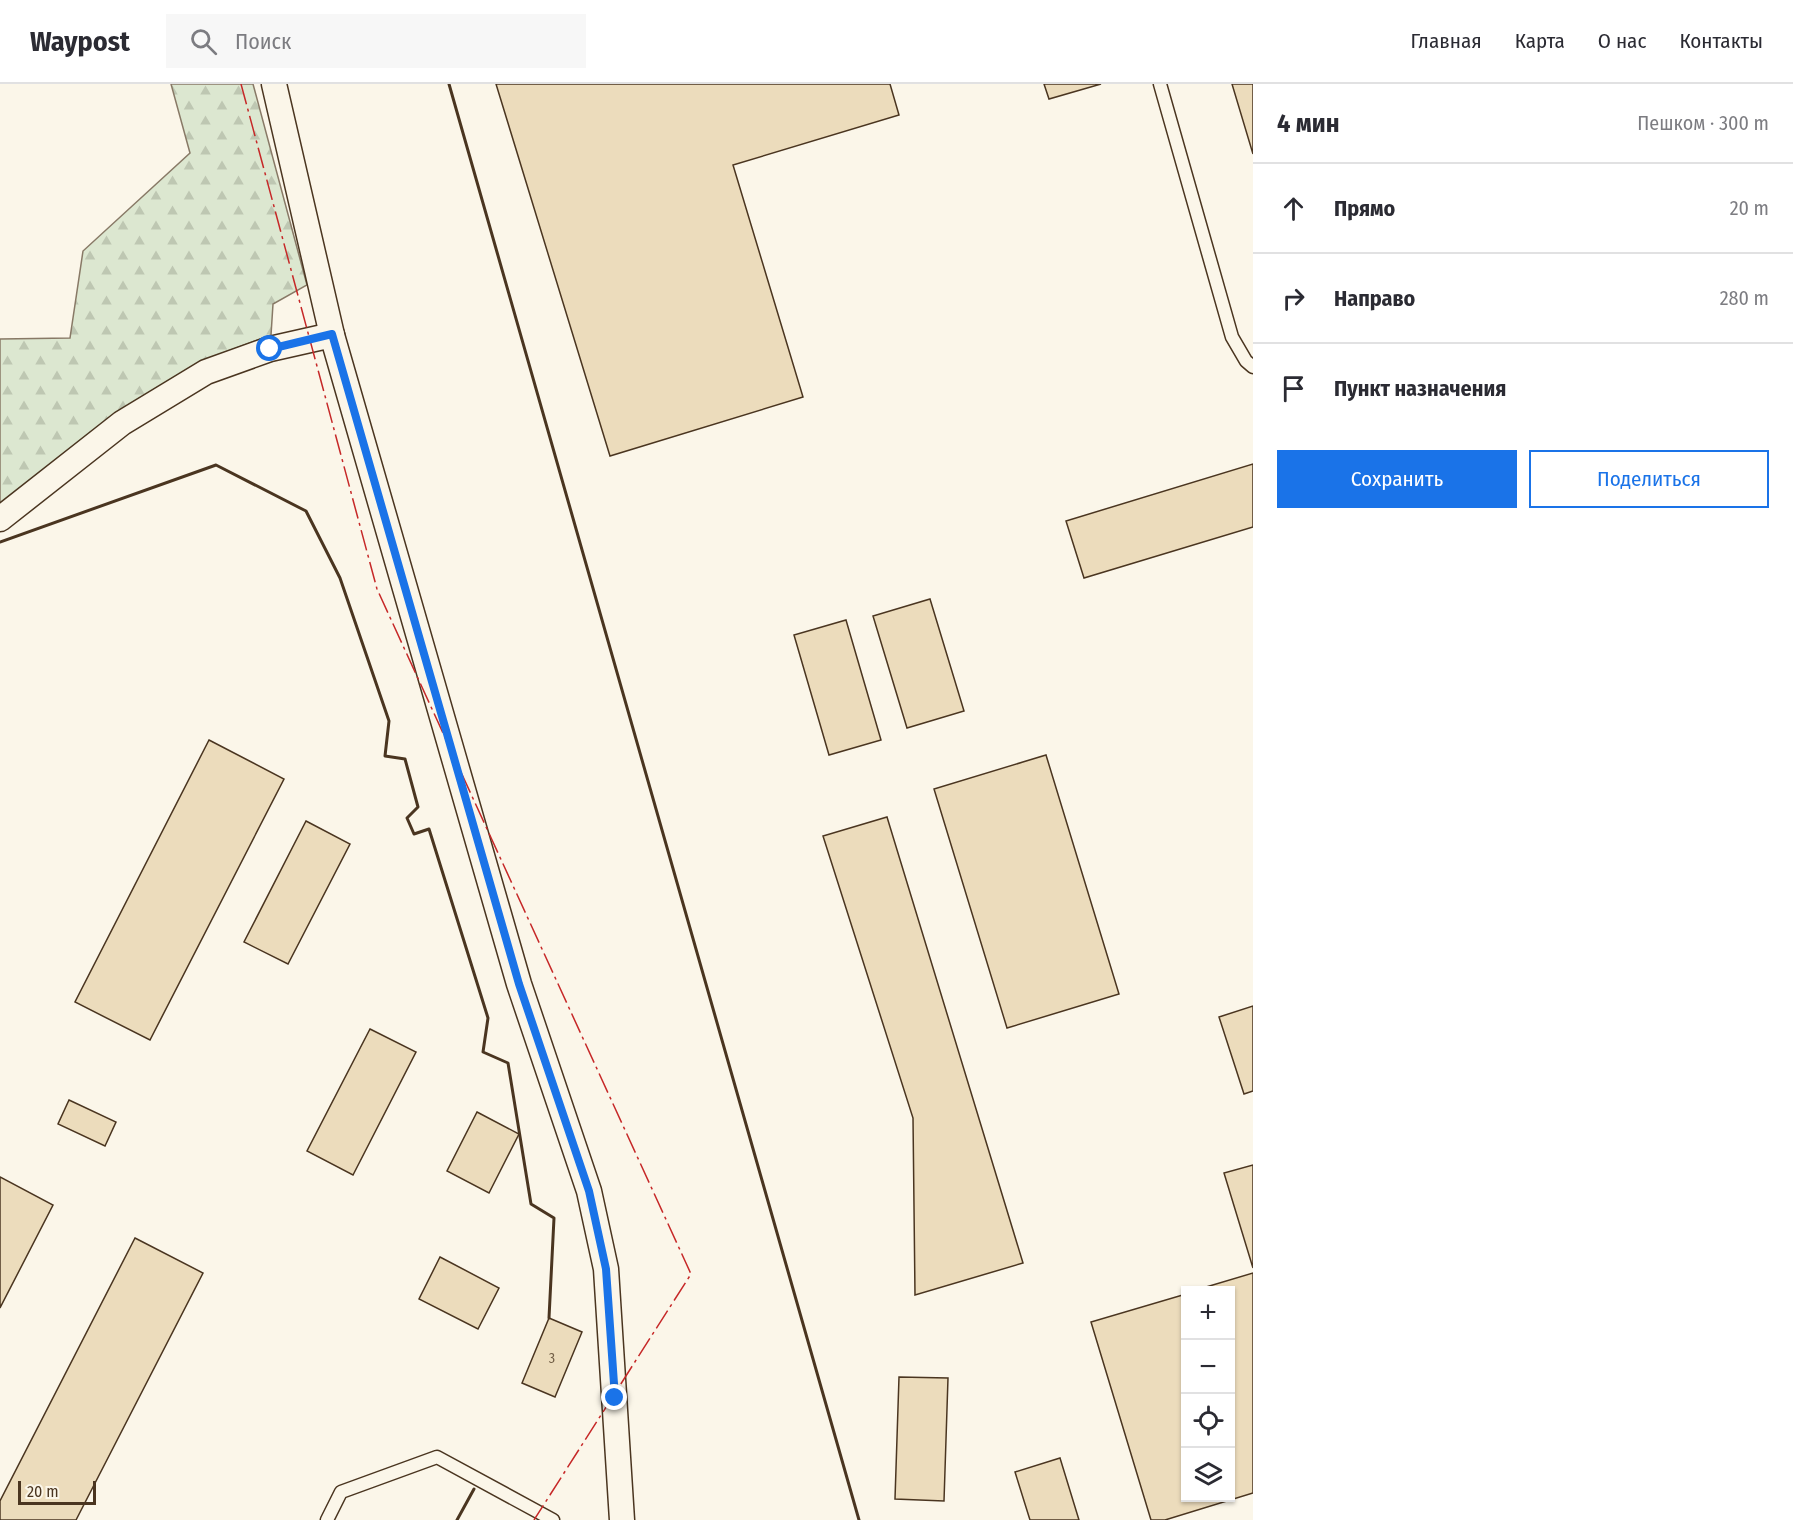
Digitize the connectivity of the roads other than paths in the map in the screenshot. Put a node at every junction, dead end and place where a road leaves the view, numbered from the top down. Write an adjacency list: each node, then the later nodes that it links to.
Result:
1 (274, 84): 3 (street)
2 (1160, 84): 4 (lane)
3 (332, 334): 5 (street); 8 (street)
4 (1253, 367)
5 (0, 519)
6 (327, 1520): 7 (lane)
7 (553, 1520)
8 (622, 1520)

